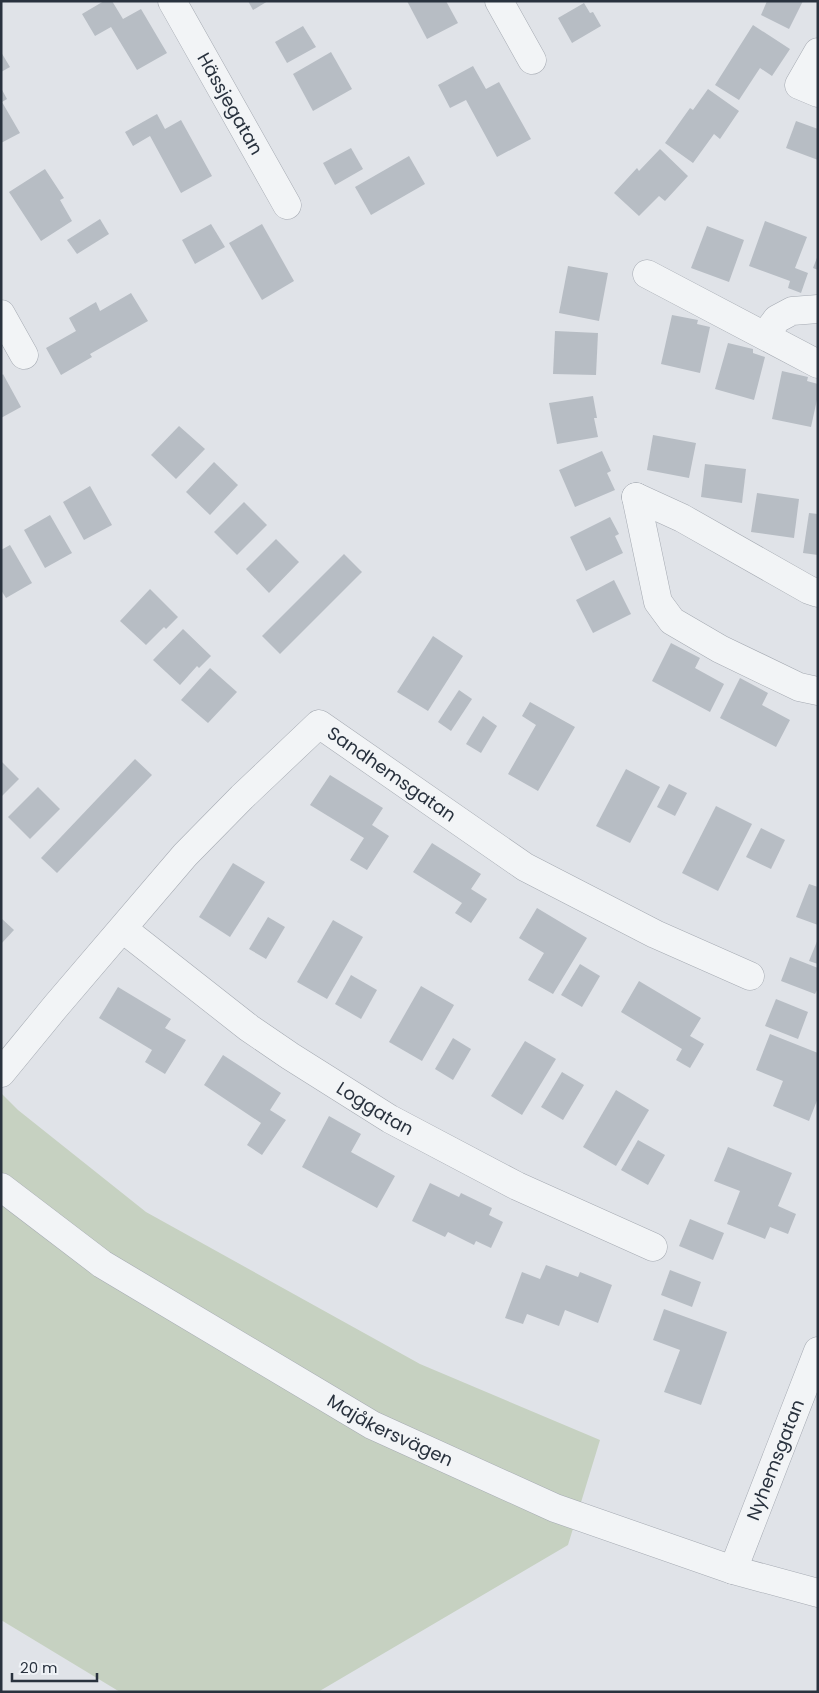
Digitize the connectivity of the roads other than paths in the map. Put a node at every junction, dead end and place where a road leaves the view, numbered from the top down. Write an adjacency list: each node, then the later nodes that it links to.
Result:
1 (172, 1): 6 (street, Hässjegatan)
2 (500, 1): 4 (street)
3 (818, 52): 5 (street)
4 (532, 60)
5 (818, 93)
6 (287, 206)
7 (647, 274): 10 (street)
8 (818, 310): 10 (street)
9 (1, 314): 11 (street)
10 (764, 335): 12 (street)
11 (24, 355)
12 (818, 364)
13 (818, 593): 14 (street)
14 (818, 691)
15 (123, 929): 16 (street, Sandhemsgatan); 17 (street, Sandhemsgatan); 19 (street, Loggatan)
16 (750, 976)
17 (1, 1073)
18 (1, 1187): 21 (street, Majåkersvägen)
19 (653, 1247)
20 (818, 1351): 21 (street, Nyhemsgatan)
21 (733, 1570): 22 (street, Majåkersvägen)
22 (818, 1593)

